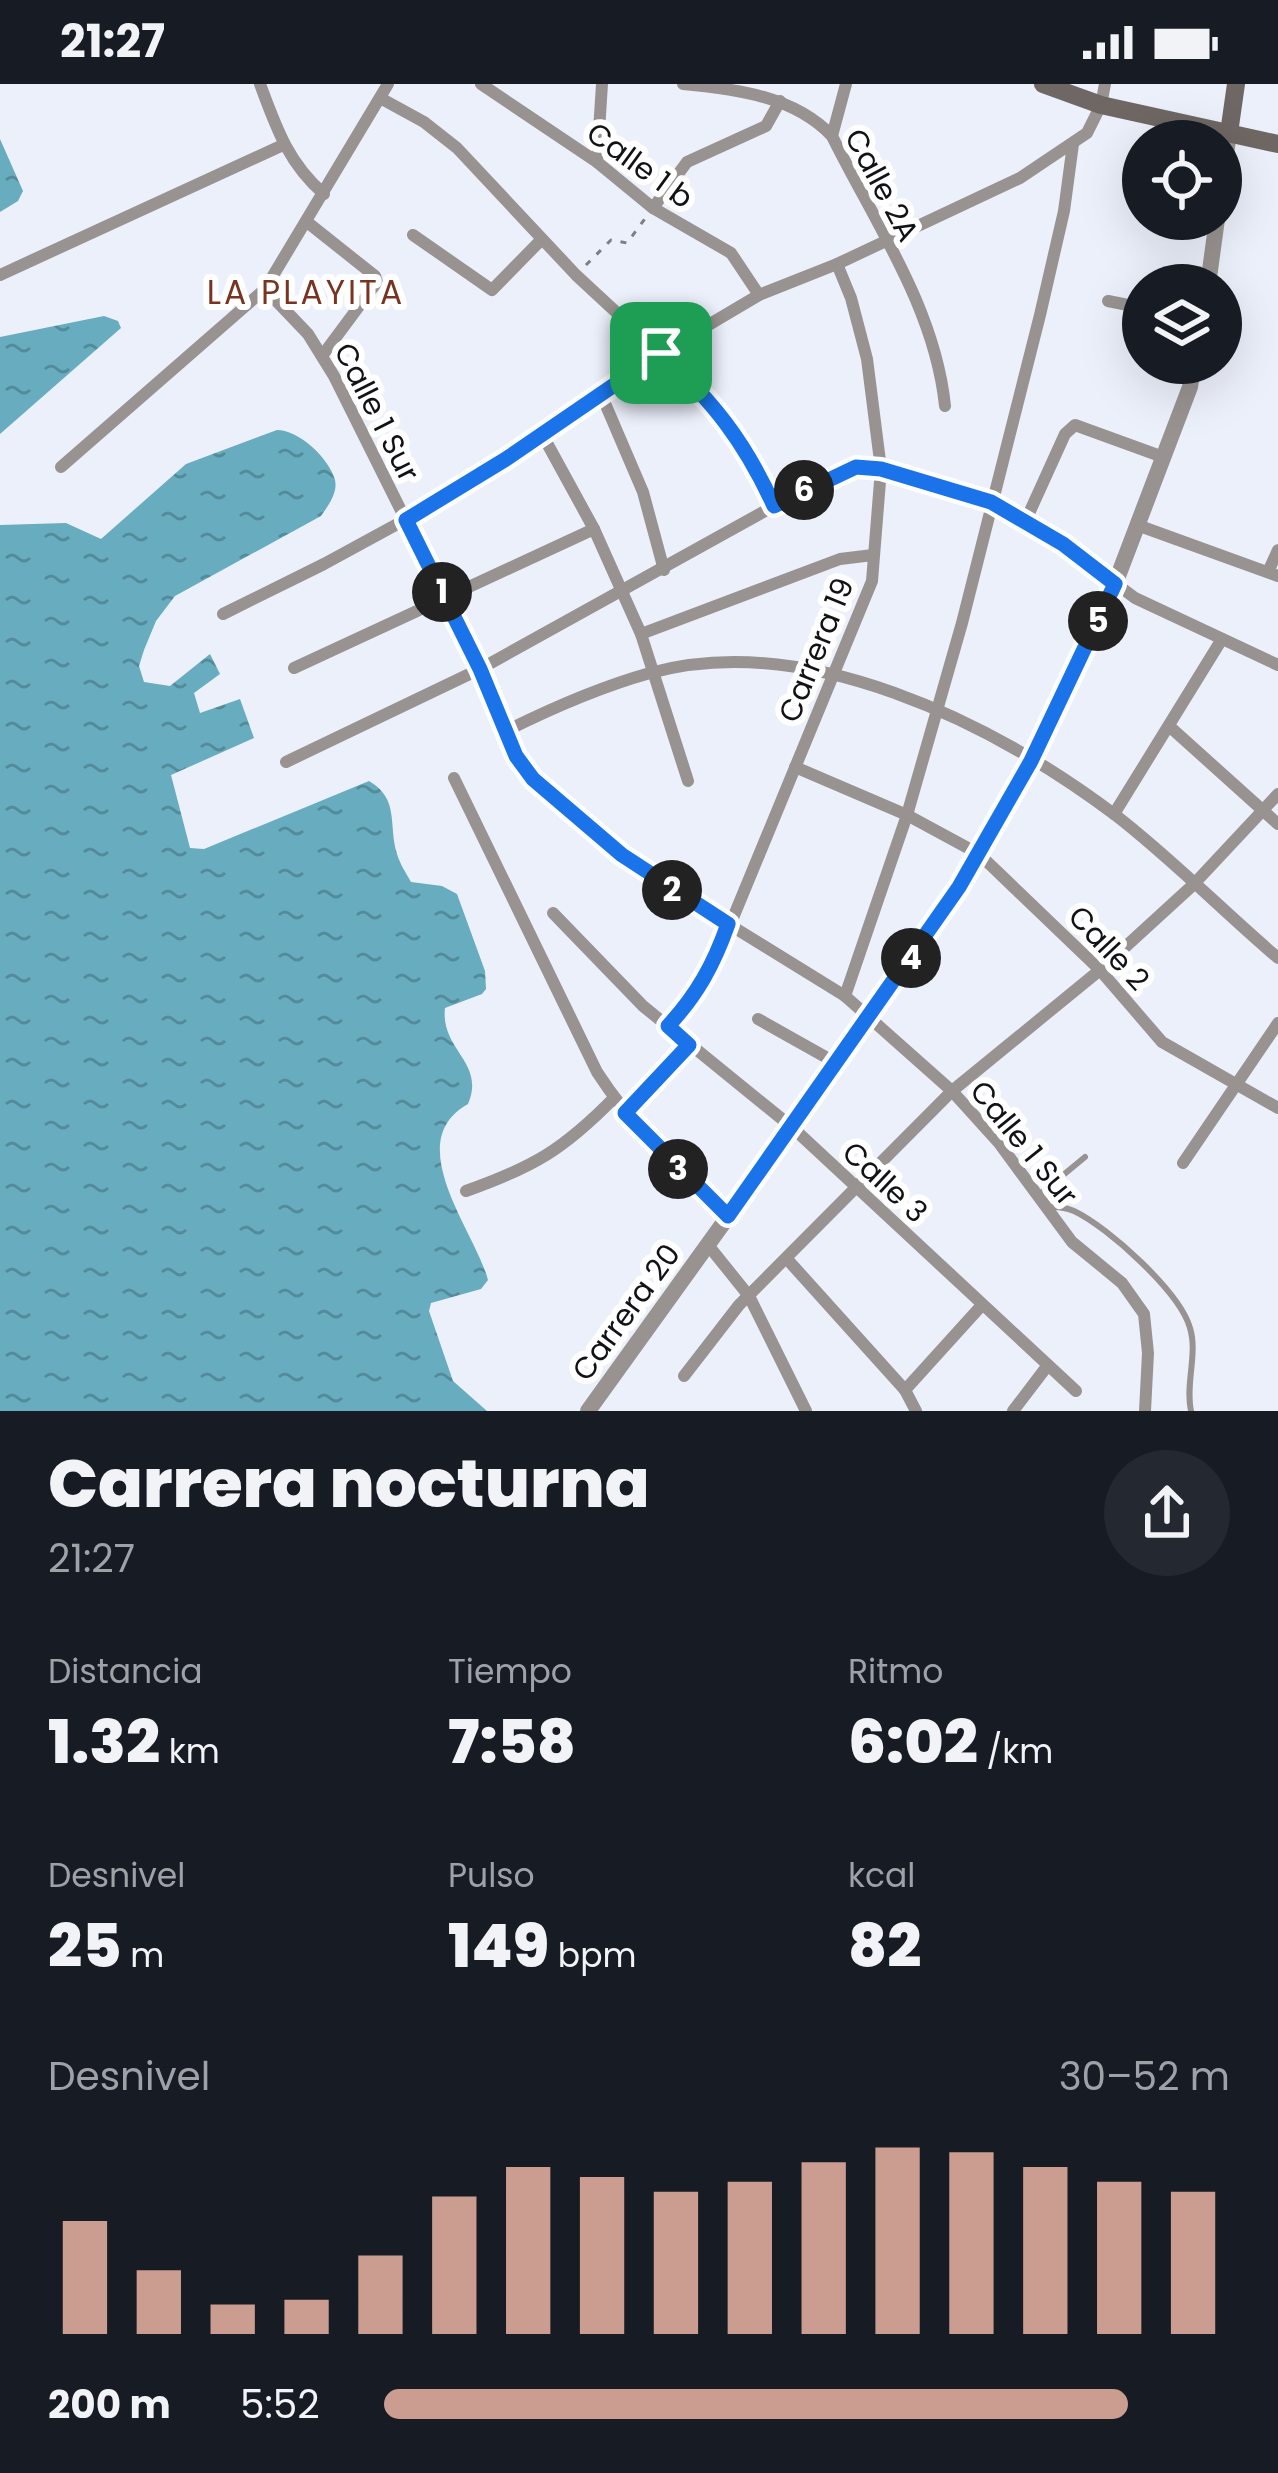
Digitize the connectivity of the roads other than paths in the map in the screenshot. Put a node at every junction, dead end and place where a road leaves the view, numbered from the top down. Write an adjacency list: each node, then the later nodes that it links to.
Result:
1 (260, 84): 19 (street)
2 (388, 84): 10 (street)
3 (481, 84): 20 (street, Calle 1 b)
4 (602, 84): 20 (street)
5 (683, 84): 11 (street, Calle 2A)
6 (846, 84): 15 (street)
7 (1043, 84): 12 (main road)
8 (1106, 84): 12 (street)
9 (1236, 84): 14 (main road)
10 (382, 99): 21 (street); 25 (street)
11 (780, 101): 15 (street, Calle 2A); 22 (street)
12 (1101, 105): 13 (main road); 17 (street)
13 (1167, 120)
14 (1231, 120)
15 (832, 136): 26 (street, Calle 2A)
16 (1242, 137): 18 (main road)
17 (1073, 144): 26 (street); 42 (street)
18 (1278, 144)
19 (283, 146): 21 (street); 28 (street)
20 (597, 162): 22 (street, Calle 1 b)
21 (324, 194): 23 (street)
22 (653, 208): 30 (street, Calle 1 b)
23 (307, 222): 29 (street); 34 (street)
24 (413, 235): 25 (street)
25 (542, 239): 33 (street)
26 (884, 241): 27 (street); 37 (street, Calle 2A)
27 (837, 264): 30 (street); 41 (street, Carrera 19)
28 (0, 275)
29 (265, 290): 34 (street, Calle 1 Sur); 40 (street)
30 (759, 295): 33 (street)
31 (1108, 302): 32 (street)
32 (1122, 304)
33 (661, 353): 36 (street); 43 (street)
34 (322, 356): 44 (street, Calle 1 Sur)
35 (1190, 384): 39 (street, Carrera 20)
36 (601, 394): 38 (street); 50 (street)
37 (945, 406)
38 (542, 434): 44 (street); 47 (street)
39 (1163, 457): 45 (street); 46 (street, Carrera 20)
40 (61, 467)
41 (881, 469): 42 (street); 43 (street); 49 (street, Carrera 19)
42 (991, 502): 45 (street); 63 (street)
43 (774, 506): 50 (street)
44 (406, 520): 54 (street, Calle 1 Sur); 55 (street)
45 (1026, 520): 52 (street)
46 (1137, 525): 51 (street); 52 (street, Carrera 20)
47 (594, 529): 53 (street); 54 (street)
48 (1278, 550): 51 (street)
49 (873, 555): 56 (street); 62 (street, Carrera 19)
50 (664, 571): 53 (street)
51 (1273, 574)
52 (1115, 584): 57 (street); 66 (street, Carrera 20)
53 (621, 592): 56 (street); 60 (street)
54 (446, 601): 59 (street); 60 (street, Calle 1 Sur)
55 (223, 614)
56 (641, 634): 61 (street)
57 (1222, 639): 58 (street); 64 (street)
58 (1278, 664)
59 (294, 668)
60 (480, 669): 65 (street, Calle 1 Sur); 67 (street)
61 (652, 673): 62 (street); 65 (street); 70 (street)
62 (833, 675): 63 (street); 68 (street, Carrera 19)
63 (938, 709): 66 (street); 74 (street)
64 (1169, 726): 72 (street); 73 (street)
65 (506, 731): 79 (street, Calle 1 Sur)
66 (1031, 761): 73 (street); 76 (street, Carrera 20)
67 (286, 762)
68 (794, 766): 74 (street, Calle 2); 79 (street, Carrera 19)
69 (454, 778): 91 (street)
70 (688, 781)
71 (1278, 794): 72 (street)
72 (1262, 811): 75 (street); 77 (street)
73 (1114, 814): 77 (street)
74 (907, 815): 76 (street, Calle 2); 82 (street)
75 (1278, 824)
76 (980, 854): 81 (street, Calle 2); 83 (street, Carrera 20)
77 (1193, 885): 80 (street); 81 (street)
78 (553, 913): 86 (street, Calle 3)
79 (728, 924): 82 (street, Calle 1 Sur); 86 (street, Carrera 19)
80 (1278, 958)
81 (1100, 970): 89 (street, Calle 2); 90 (street)
82 (845, 996): 83 (street, Calle 1 Sur)
83 (871, 1018): 88 (street, Carrera 20); 90 (street, Calle 1 Sur)
84 (758, 1019): 88 (street)
85 (1278, 1023): 89 (street)
86 (668, 1026): 87 (street, Calle 3)
87 (689, 1045): 93 (street); 94 (street, Calle 3)
88 (838, 1064): 94 (street, Carrera 20)
89 (1235, 1085): 92 (street, Calle 2); 96 (street)
90 (952, 1091): 97 (street); 99 (street, Calle 1 Sur)
91 (614, 1098): 93 (street); 98 (street)
92 (1278, 1108)
93 (625, 1113): 100 (street)
94 (793, 1128): 97 (street, Calle 3); 100 (street, Carrera 20)
95 (1085, 1157): 99 (lane)
96 (1183, 1163)
97 (855, 1187): 102 (street); 104 (street, Calle 3)
98 (466, 1191)
99 (1040, 1202): 113 (street, Calle 1 Sur); 114 (lane)
100 (728, 1216): 101 (street, Carrera 20)
101 (707, 1245): 103 (street, Carrera 20); 109 (street, Carrera 20)
102 (787, 1258): 103 (street); 107 (street)
103 (749, 1296): 106 (street); 110 (street, Carrera 20)
104 (982, 1305): 105 (street, Calle 3); 107 (street)
105 (1048, 1366): 108 (street, Calle 3); 112 (street)
106 (684, 1376)
107 (905, 1390): 111 (street)
108 (1076, 1391)
109 (588, 1411)
110 (806, 1411)
111 (916, 1411)
112 (1013, 1411)
113 (1145, 1411)
114 (1191, 1411)

